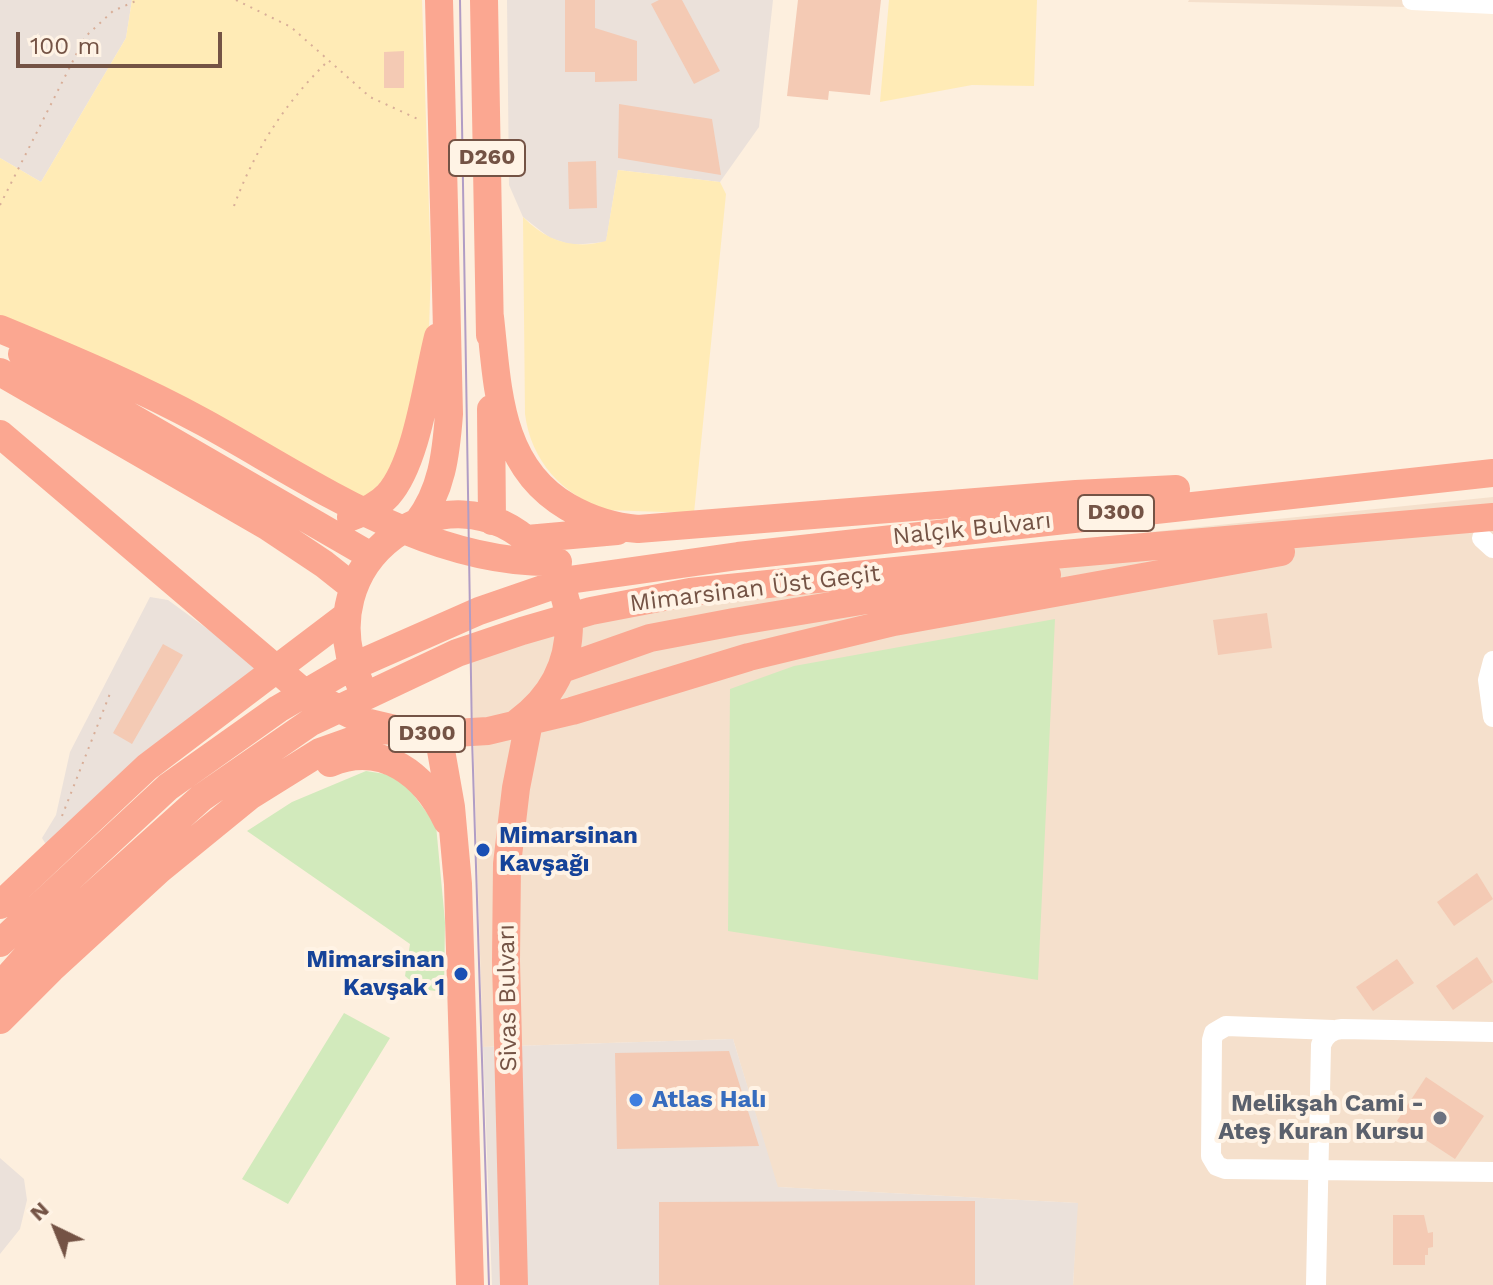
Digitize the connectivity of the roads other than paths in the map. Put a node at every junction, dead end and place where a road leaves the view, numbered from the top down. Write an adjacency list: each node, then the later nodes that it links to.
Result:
1 (439, 0): 5 (highway, D260)
2 (484, 0): 6 (highway, D260)
3 (1412, 0): 4 (street)
4 (1493, 4)
5 (445, 305): 13 (highway); 15 (highway)
6 (490, 317): 14 (highway); 16 (highway)
7 (0, 329): 22 (highway, D300)
8 (0, 341): 13 (highway)
9 (0, 372): 23 (highway)
10 (0, 434): 19 (highway, D300)
11 (1493, 473): 12 (highway, Nalçık Bulvarı / D300)
12 (1316, 491): 16 (highway); 22 (highway, Nalçık Bulvarı / D300)
13 (308, 519): 21 (highway)
14 (492, 521): 15 (highway); 18 (highway)
15 (417, 523): 21 (highway)
16 (638, 529): 18 (highway)
17 (1490, 534): 19 (highway); 20 (highway, Nalçık Bulvarı / D300)
18 (527, 539): 26 (highway)
19 (1275, 553): 26 (highway)
20 (1052, 555): 33 (highway, Mimarsinan Üst Geçit)
21 (371, 556): 23 (highway)
22 (738, 556): 32 (highway, Mimarsinan Üst Geçit)
23 (353, 587): 24 (highway)
24 (345, 617): 29 (highway); 32 (highway)
25 (1493, 661): 28 (street)
26 (562, 669): 27 (highway)
27 (531, 712): 29 (highway); 40 (highway, Sivas Bulvarı)
28 (1493, 717)
29 (427, 735): 30 (highway); 31 (highway, Sivas Bulvarı)
30 (251, 795): 31 (highway); 34 (highway)
31 (456, 845): 39 (highway, Sivas Bulvarı)
32 (6, 924)
33 (0, 986)
34 (0, 1020)
35 (1333, 1030): 36 (street); 37 (street); 37 (street)
36 (1493, 1032)
37 (1318, 1171): 38 (street); 41 (street)
38 (1493, 1172)
39 (470, 1285)
40 (514, 1285)
41 (1316, 1285)

